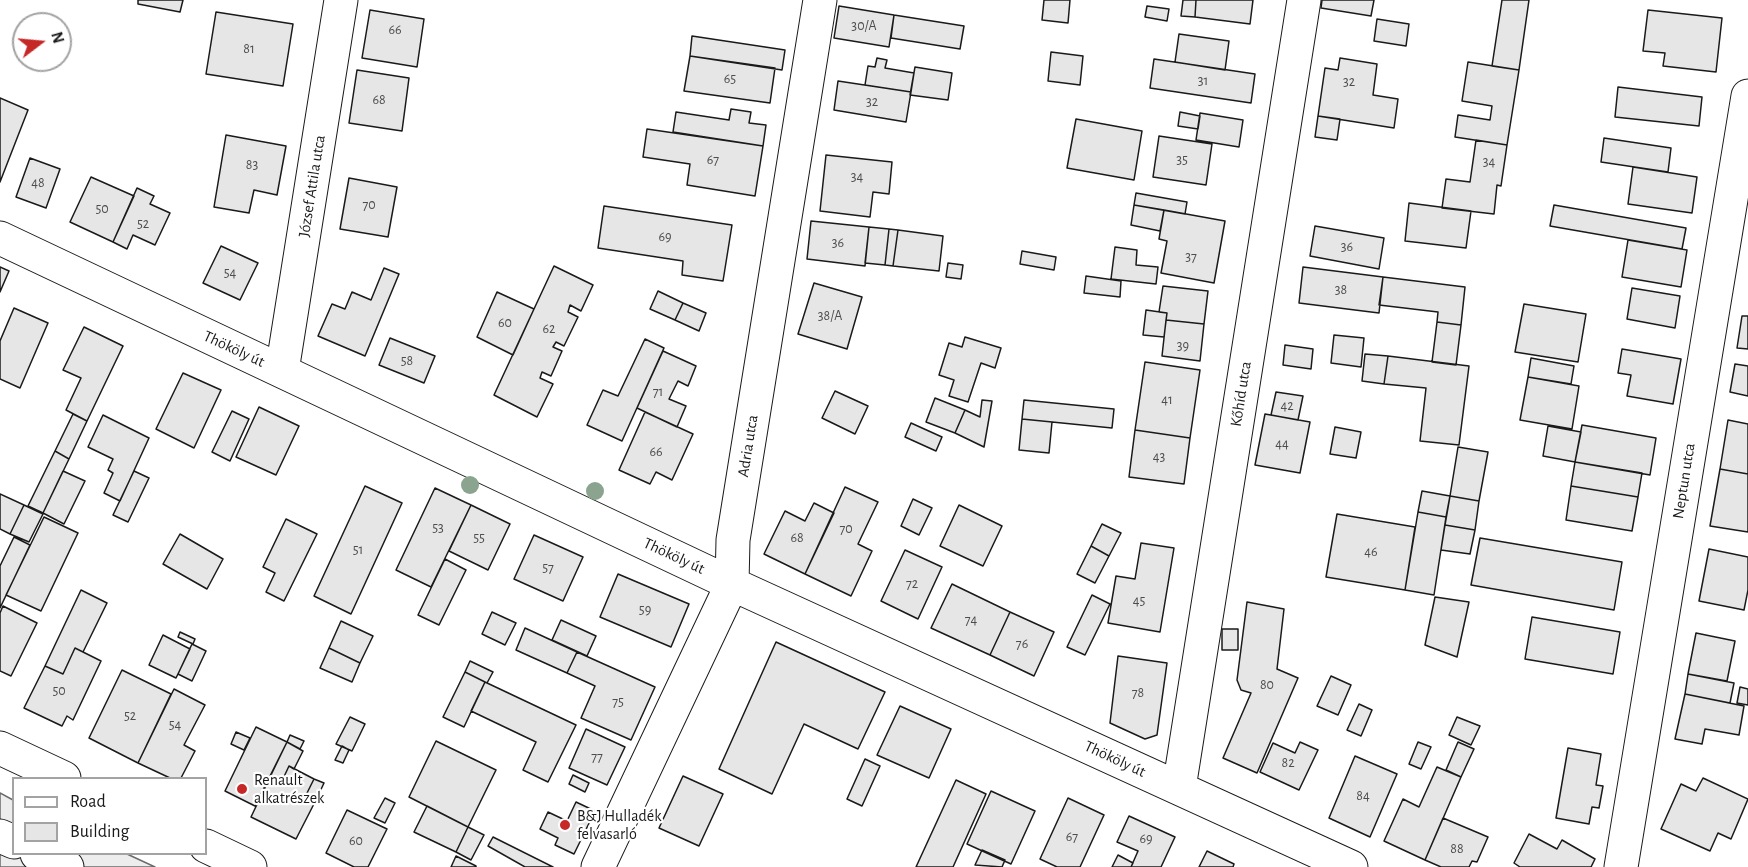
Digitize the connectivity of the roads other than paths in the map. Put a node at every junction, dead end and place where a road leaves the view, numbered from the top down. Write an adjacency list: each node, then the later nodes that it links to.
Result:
1 (341, 0): 6 (street, József Attila utca)
2 (820, 0): 7 (street, Adria utca)
3 (1304, 0): 10 (street, Kőhíd utca)
4 (1748, 96): 17 (street, Neptun utca)
5 (0, 238): 6 (street, Thököly út)
6 (282, 371): 7 (street, Thököly út)
7 (732, 584): 10 (street, Thököly út); 15 (street, Adria utca)
8 (0, 748): 9 (street)
9 (62, 777)
10 (1179, 788): 16 (street, Thököly út)
11 (207, 846): 14 (street)
12 (40, 855): 13 (street)
13 (67, 867)
14 (249, 867)
15 (598, 867)
16 (1351, 867)
17 (1621, 867)

